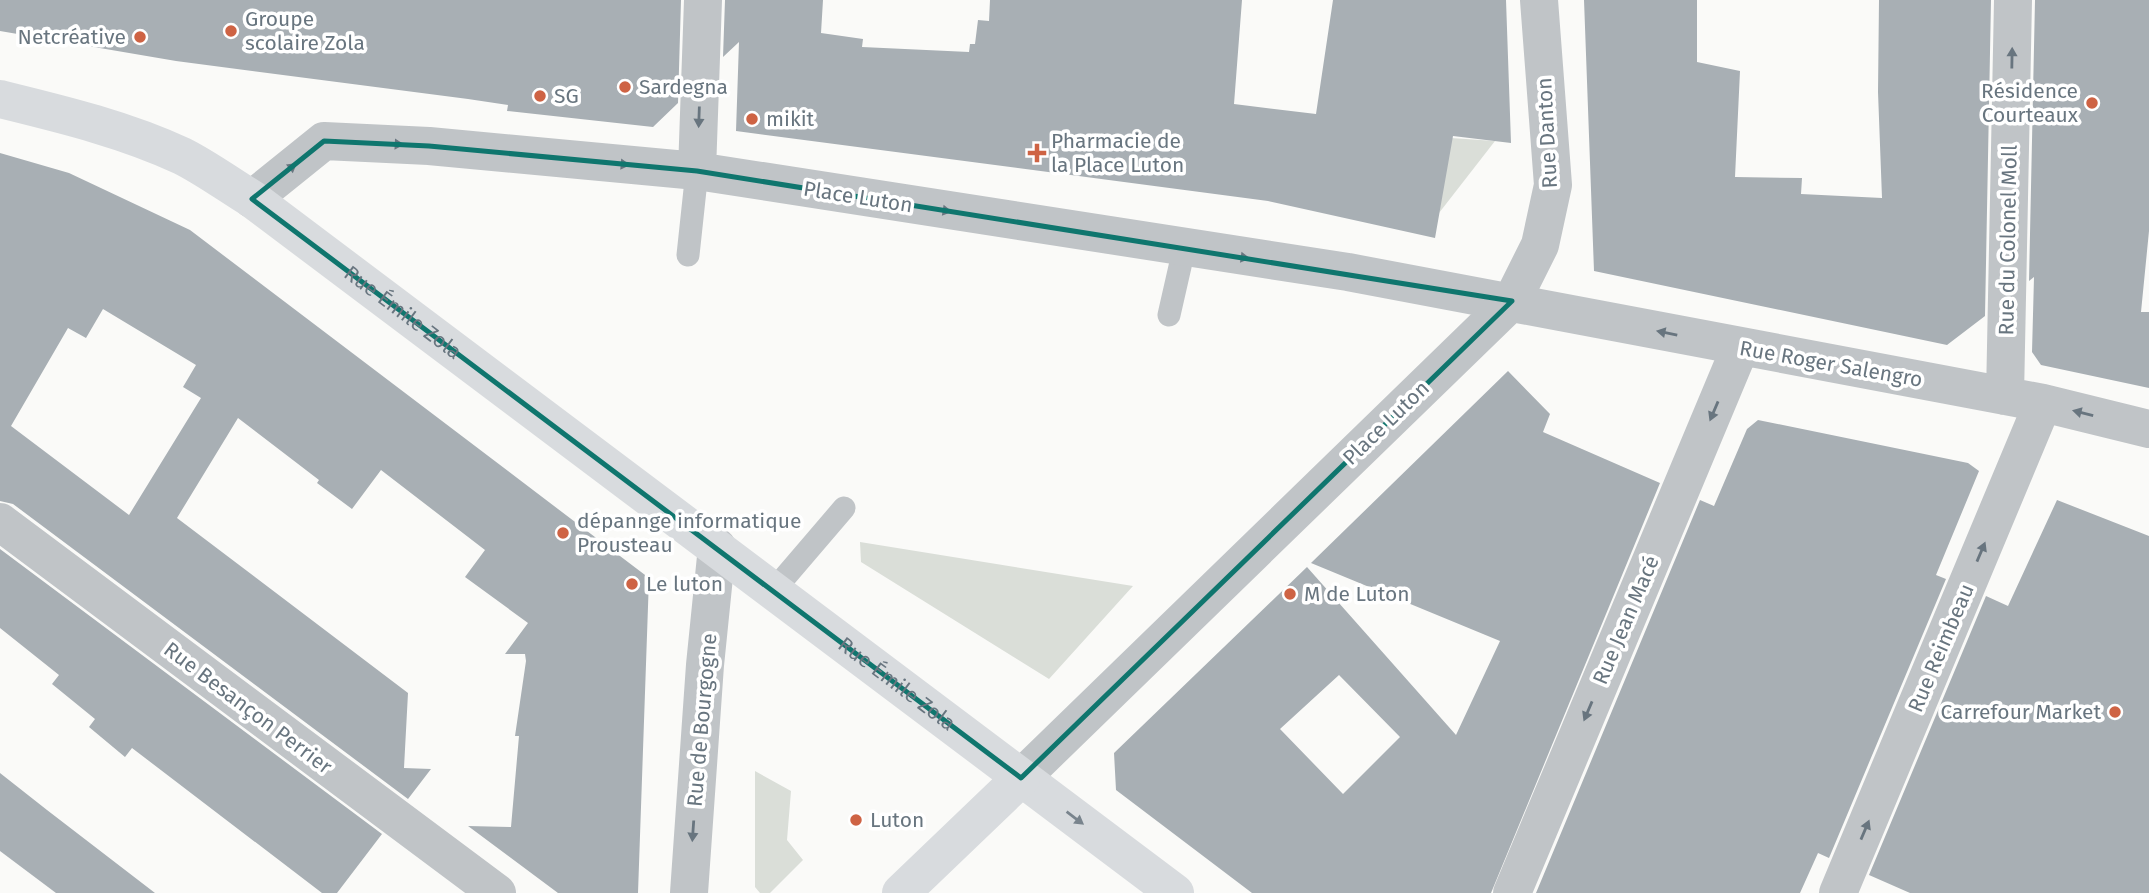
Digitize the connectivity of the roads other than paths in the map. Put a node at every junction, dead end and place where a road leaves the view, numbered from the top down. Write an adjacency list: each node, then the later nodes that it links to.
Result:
1 (703, 0): 5 (street, one-way to 5)
2 (1539, 0): 9 (street, Rue Danton)
3 (2013, 0): 12 (street, Rue du Colonel Moll, one-way to 3)
4 (0, 99): 6 (main road, Rue Émile Zola)
5 (697, 171): 6 (street, Place Luton, one-way to 5); 7 (street, Place Luton, one-way to 7); 8 (lane)
6 (252, 199): 17 (main road, Rue Émile Zola)
7 (1184, 249): 9 (street, Place Luton, one-way to 9); 10 (lane)
8 (688, 255)
9 (1513, 301): 11 (street, Rue Roger Salengro, one-way to 9); 19 (street, Place Luton)
10 (1169, 315)
11 (1740, 348): 12 (street, Rue Roger Salengro); 24 (street, Rue Jean Macé, one-way to 24)
12 (2005, 396): 13 (street, Rue Roger Salengro)
13 (2043, 403): 14 (street, Rue Roger Salengro, one-way to 13); 25 (street, Rue Reimbeau, one-way to 13)
14 (2149, 429)
15 (844, 508): 18 (lane)
16 (0, 522): 20 (street, Rue Besançon Perrier)
17 (717, 547): 18 (main road, Rue Émile Zola); 21 (street, Rue de Bourgogne, one-way to 21)
18 (773, 591): 19 (main road, Rue Émile Zola)
19 (1021, 778): 22 (main road); 23 (main road, Rue Émile Zola, one-way to 23)
20 (497, 893)
21 (689, 893)
22 (901, 893)
23 (1175, 893)
24 (1512, 893)
25 (1838, 893)

